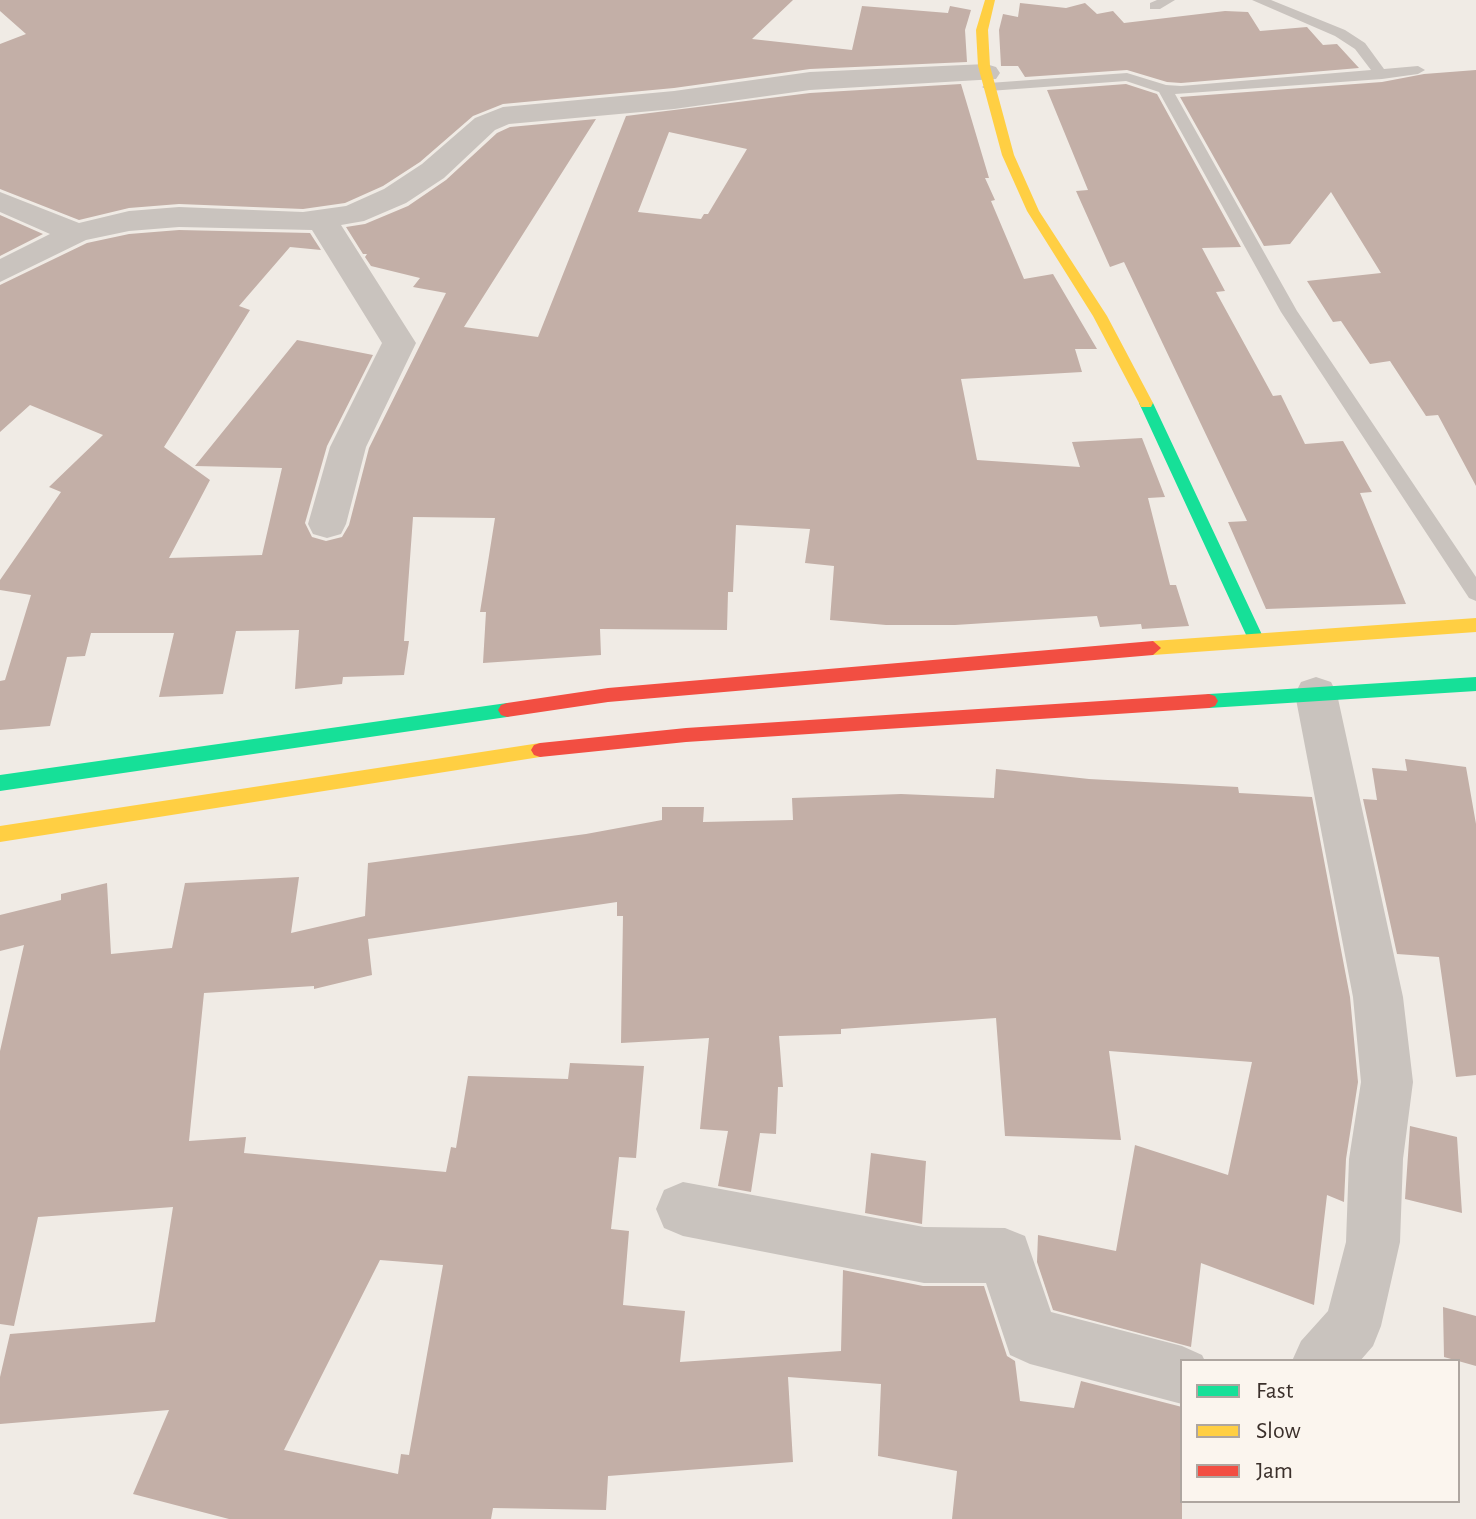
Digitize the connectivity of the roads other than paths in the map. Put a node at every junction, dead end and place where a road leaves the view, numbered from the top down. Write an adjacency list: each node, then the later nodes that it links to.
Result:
1 (990, 0): 5 (main road)
2 (1259, 0): 4 (lane)
3 (1418, 70): 4 (lane)
4 (1382, 75): 6 (lane)
5 (987, 80): 6 (lane); 8 (street); 14 (main road)
6 (1165, 89): 12 (lane)
7 (0, 201): 9 (street)
8 (321, 219): 9 (street); 11 (street)
9 (76, 233): 10 (street)
10 (0, 272)
11 (327, 524)
12 (1476, 593)
13 (1476, 625): 14 (main road)
14 (1256, 639): 17 (main road)
15 (1476, 684): 16 (main road)
16 (1316, 694): 18 (main road); 20 (street)
17 (0, 783)
18 (0, 834)
19 (683, 1209): 21 (street)
20 (1323, 1359)
21 (1180, 1374)

